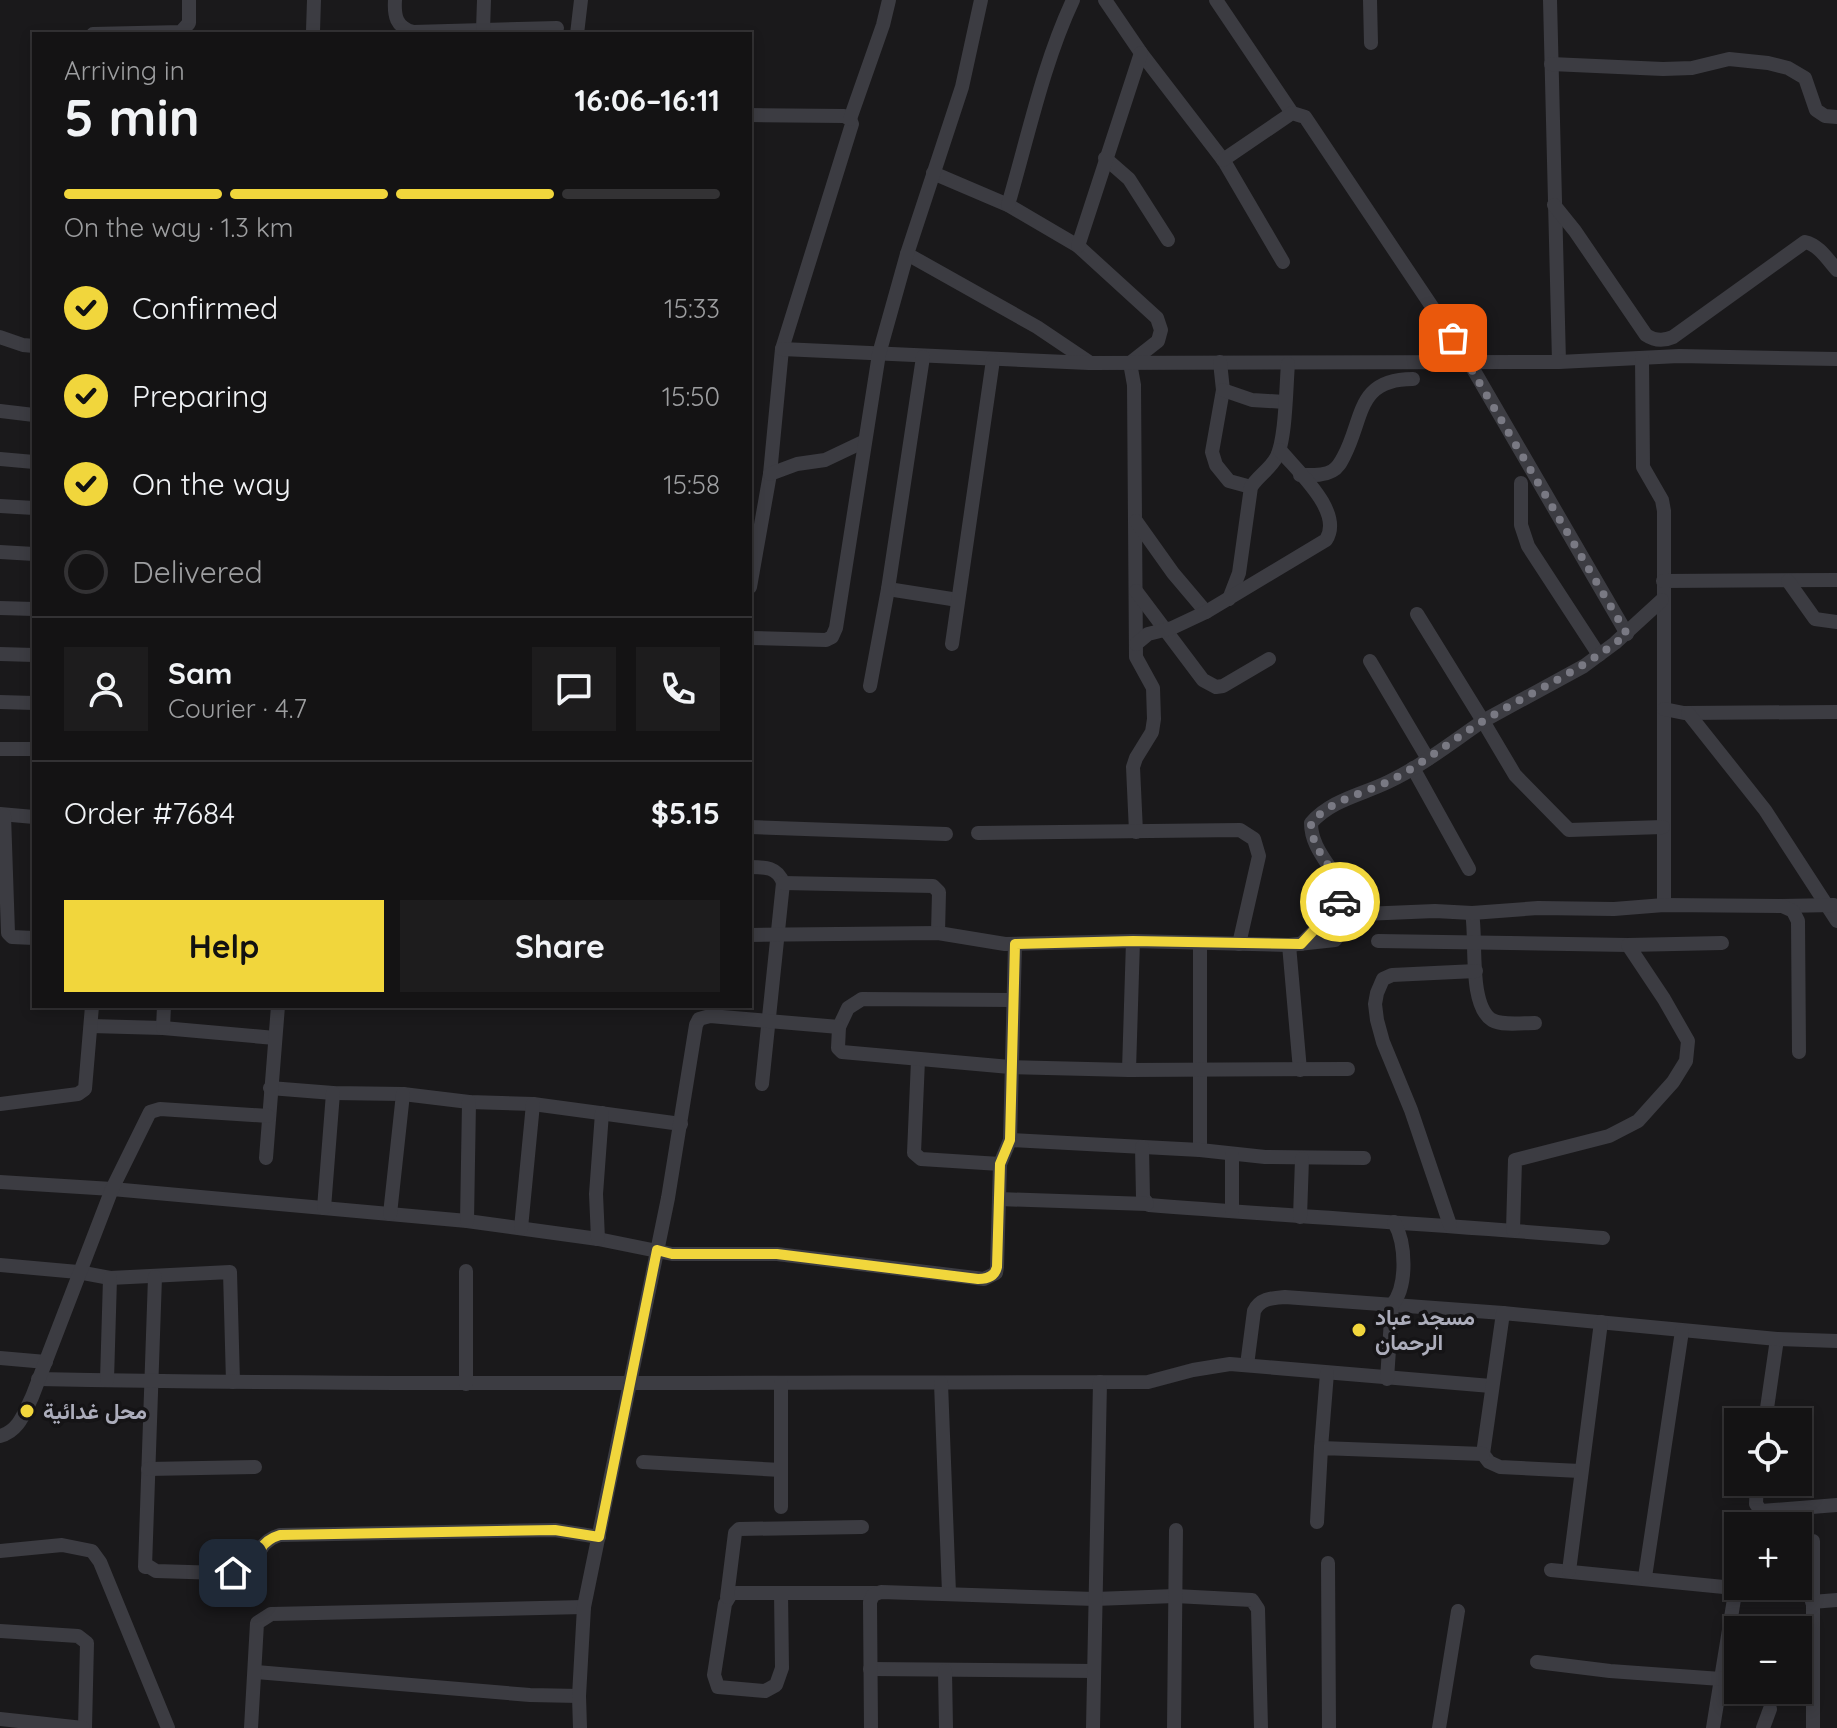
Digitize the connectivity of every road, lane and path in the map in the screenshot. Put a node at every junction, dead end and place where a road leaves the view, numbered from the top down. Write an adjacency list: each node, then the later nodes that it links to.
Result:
1 (189, 0): 16 (street)
2 (314, 0): 14 (street)
3 (395, 0): 13 (street)
4 (484, 0): 13 (street)
5 (581, 0): 15 (street)
6 (889, 0): 23 (street)
7 (981, 0): 26 (street)
8 (1073, 0): 27 (street)
9 (1105, 0): 18 (street)
10 (1216, 0): 20 (street)
11 (1370, 0): 17 (street)
12 (1550, 0): 19 (street)
13 (483, 30): 15 (street)
14 (313, 31)
15 (571, 31)
16 (181, 32)
17 (1371, 43)
18 (1141, 53): 24 (street); 25 (street)
19 (1551, 64): 22 (street); 28 (street)
20 (1292, 113): 25 (street); 43 (street)
21 (752, 115): 23 (street)
22 (1837, 117)
23 (850, 119): 36 (street)
24 (1105, 158): 29 (street); 30 (street)
25 (1223, 160): 32 (street)
26 (933, 173): 27 (street); 31 (street)
27 (1008, 205): 30 (street)
28 (1554, 205): 33 (street); 44 (street)
29 (1168, 240)
30 (1078, 246): 46 (street)
31 (907, 254): 37 (street); 45 (street)
32 (1283, 262)
33 (1837, 270)
34 (0, 337): 35 (street)
35 (32, 346)
36 (782, 349): 37 (street); 57 (street)
37 (879, 354): 38 (street); 53 (street)
38 (923, 357): 41 (street); 70 (street)
39 (1642, 358): 40 (street); 44 (street); 68 (street)
40 (1837, 359)
41 (993, 360): 45 (street); 72 (street)
42 (1220, 362): 46 (street); 47 (street); 49 (street)
43 (1469, 362): 44 (street); 47 (street); 81 (street)
44 (1559, 362)
45 (1089, 363): 46 (street)
46 (1130, 363): 63 (street)
47 (1288, 364): 50 (street)
48 (1413, 379): 58 (street)
49 (1223, 390): 50 (street); 60 (street)
50 (1285, 402): 54 (street)
51 (0, 411): 52 (street)
52 (32, 415)
53 (865, 441): 57 (street); 82 (street)
54 (1280, 450): 58 (street); 60 (street)
55 (0, 459): 56 (street)
56 (32, 462)
57 (770, 474): 64 (street)
58 (1300, 475): 73 (street)
59 (1521, 483): 87 (street)
60 (1251, 487): 73 (street)
61 (0, 506): 62 (street)
62 (32, 508)
63 (1136, 521): 71 (street); 77 (street)
64 (753, 548)
65 (0, 552): 66 (street)
66 (32, 554)
67 (1837, 580): 69 (street)
68 (1663, 581): 69 (street); 74 (street)
69 (1788, 581): 79 (street)
70 (888, 589): 72 (street); 90 (street)
71 (1136, 590): 80 (street); 84 (street)
72 (958, 600): 83 (street)
73 (1228, 600): 77 (street)
74 (1662, 600): 81 (street); 93 (street)
75 (0, 608): 76 (street)
76 (32, 609)
77 (1206, 612): 80 (street)
78 (1417, 614): 96 (street)
79 (1837, 622)
80 (1164, 630): 84 (street); 88 (street)
81 (1627, 634): 87 (street)
82 (752, 638)
83 (952, 644)
84 (1136, 644): 105 (street)
85 (0, 654): 86 (street)
86 (32, 655)
87 (1599, 655): 96 (street)
88 (1269, 659)
89 (1370, 661): 99 (street)
90 (870, 686)
91 (0, 702): 92 (street)
92 (32, 703)
93 (1664, 709): 95 (street); 104 (street)
94 (1837, 712): 95 (street)
95 (1688, 713): 113 (street)
96 (1483, 721): 99 (street); 104 (street)
97 (0, 749): 98 (street)
98 (32, 749)
99 (1428, 759): 100 (street)
100 (1413, 768): 110 (street); 128 (street)
101 (2, 814): 102 (street); 108 (street)
102 (32, 817)
103 (752, 827): 107 (street)
104 (1663, 827): 112 (street)
105 (1136, 832): 106 (street); 127 (street)
106 (978, 833)
107 (946, 834)
108 (2, 842): 120 (street)
109 (752, 867): 111 (street)
110 (1469, 869)
111 (783, 883): 117 (street); 119 (street)
112 (1664, 905): 114 (street); 115 (street)
113 (1832, 905): 114 (street); 116 (street)
114 (1782, 906): 141 (street)
115 (1472, 913): 123 (street); 128 (street)
116 (1837, 921)
117 (938, 933): 119 (street); 125 (street)
118 (752, 935): 119 (street)
119 (776, 935): 135 (street)
120 (32, 938)
121 (1133, 941): 125 (street); 126 (street); 146 (street)
122 (1378, 941): 123 (street)
123 (1476, 943): 129 (street); 130 (street)
124 (1722, 943): 129 (street)
125 (1015, 944): 131 (street)
126 (1200, 944): 127 (street); 144 (street)
127 (1239, 944): 128 (street)
128 (1295, 945): 147 (street)
129 (1628, 945): 178 (street)
130 (1476, 971): 136 (street); 176 (street)
131 (1013, 1000): 138 (street); 143 (street)
132 (92, 1008): 137 (street)
133 (164, 1008): 139 (street)
134 (278, 1008): 140 (street)
135 (769, 1023): 138 (street); 148 (street); 157 (street)
136 (1535, 1023)
137 (91, 1026): 139 (street); 153 (street)
138 (839, 1027): 142 (street)
139 (163, 1028): 140 (street)
140 (275, 1038): 149 (street)
141 (1799, 1052)
142 (918, 1060): 143 (street); 165 (street)
143 (1010, 1067): 146 (street); 158 (street)
144 (1199, 1069): 146 (street); 147 (street); 160 (street)
145 (1348, 1069): 147 (street)
146 (1129, 1070)
147 (1300, 1070)
148 (762, 1084)
149 (270, 1088): 150 (street); 156 (street)
150 (333, 1093): 151 (street); 170 (street)
151 (403, 1094): 152 (street); 172 (street)
152 (469, 1102): 154 (street); 174 (street)
153 (0, 1104)
154 (533, 1104): 155 (street); 177 (street)
155 (602, 1113): 157 (street); 180 (street)
156 (268, 1116): 162 (street); 167 (street)
157 (681, 1124): 181 (street)
158 (1010, 1140): 159 (street); 165 (street)
159 (1142, 1147): 160 (street); 169 (street)
160 (1200, 1150): 161 (street)
161 (1232, 1155): 164 (street); 171 (street)
162 (266, 1158)
163 (1364, 1158): 164 (street)
164 (1302, 1159): 173 (street)
165 (1000, 1164): 168 (street)
166 (0, 1182): 167 (street)
167 (112, 1189): 170 (street); 184 (street)
168 (999, 1199): 169 (street); 181 (street)
169 (1147, 1204): 171 (street)
170 (324, 1208): 172 (street)
171 (1232, 1211): 173 (street)
172 (390, 1214): 174 (street)
173 (1300, 1217): 175 (street)
174 (467, 1221): 177 (street)
175 (1394, 1222): 176 (street); 187 (street)
176 (1450, 1225): 178 (street)
177 (521, 1228): 180 (street)
178 (1513, 1230): 179 (street)
179 (1603, 1238)
180 (598, 1239): 181 (street)
181 (657, 1250): 201 (street)
182 (0, 1265): 184 (street)
183 (466, 1271): 206 (street)
184 (78, 1272): 186 (street); 194 (street)
185 (155, 1277): 186 (street); 200 (street); 202 (street)
186 (110, 1278): 199 (street)
187 (1392, 1305): 188 (street); 195 (street); 198 (street)
188 (1503, 1313): 189 (street); 207 (street)
189 (1601, 1322): 190 (street); 216 (street)
190 (1682, 1331): 191 (street); 230 (street)
191 (1777, 1339): 192 (street); 208 (street)
192 (1837, 1341)
193 (0, 1358): 194 (street)
194 (46, 1362): 197 (street)
195 (1247, 1365): 196 (street); 203 (street)
196 (1327, 1373): 198 (street); 210 (street)
197 (38, 1379): 199 (street); 209 (street)
198 (1387, 1379): 207 (street)
199 (107, 1380): 200 (street)
200 (153, 1381): 202 (street); 214 (street)
201 (629, 1381): 204 (street); 206 (street); 223 (street)
202 (233, 1382): 206 (street)
203 (1100, 1382): 205 (street); 237 (street)
204 (781, 1383): 205 (street); 215 (street)
205 (941, 1383): 233 (street)
206 (466, 1384)
207 (1491, 1386): 211 (street)
208 (1767, 1408)
209 (0, 1436)
210 (1321, 1448): 211 (street); 220 (street)
211 (1483, 1454): 216 (street)
212 (643, 1462): 215 (street)
213 (255, 1467): 214 (street)
214 (148, 1469): 229 (street)
215 (781, 1470): 219 (street)
216 (1580, 1471): 228 (street)
217 (1756, 1496): 218 (street)
218 (1837, 1505)
219 (781, 1507)
220 (1317, 1522)
221 (862, 1527): 236 (street)
222 (1176, 1530): 235 (street)
223 (599, 1537): 229 (street); 240 (street)
224 (1813, 1541): 239 (street)
225 (0, 1551): 253 (street)
226 (1328, 1563): 261 (street)
227 (1551, 1570): 228 (street)
228 (1569, 1571): 230 (street)
229 (254, 1574): 234 (street)
230 (1645, 1577): 248 (street)
231 (781, 1593): 232 (street); 236 (street); 236 (street)
232 (876, 1593): 233 (street); 244 (street)
233 (949, 1593): 237 (street)
234 (257, 1596)
235 (1175, 1596): 237 (street); 259 (street); 260 (street)
236 (727, 1597)
237 (1095, 1599): 246 (street)
238 (1837, 1600): 239 (street)
239 (1812, 1602): 265 (street)
240 (584, 1607): 247 (street); 249 (street)
241 (1458, 1611): 262 (street)
242 (0, 1631): 252 (street)
243 (1537, 1662): 248 (street)
244 (870, 1669): 245 (street); 256 (street)
245 (945, 1671): 246 (street); 257 (street)
246 (1094, 1671): 258 (street)
247 (256, 1672): 249 (street); 254 (street)
248 (1721, 1679): 263 (street)
249 (579, 1696): 255 (street)
250 (1770, 1709): 264 (street)
251 (0, 1719): 252 (street)
252 (84, 1728)
253 (168, 1728)
254 (251, 1728)
255 (580, 1728)
256 (871, 1728)
257 (946, 1728)
258 (1093, 1728)
259 (1174, 1728)
260 (1261, 1728)
261 (1329, 1728)
262 (1439, 1728)
263 (1713, 1728)
264 (1763, 1728)
265 (1813, 1728)

